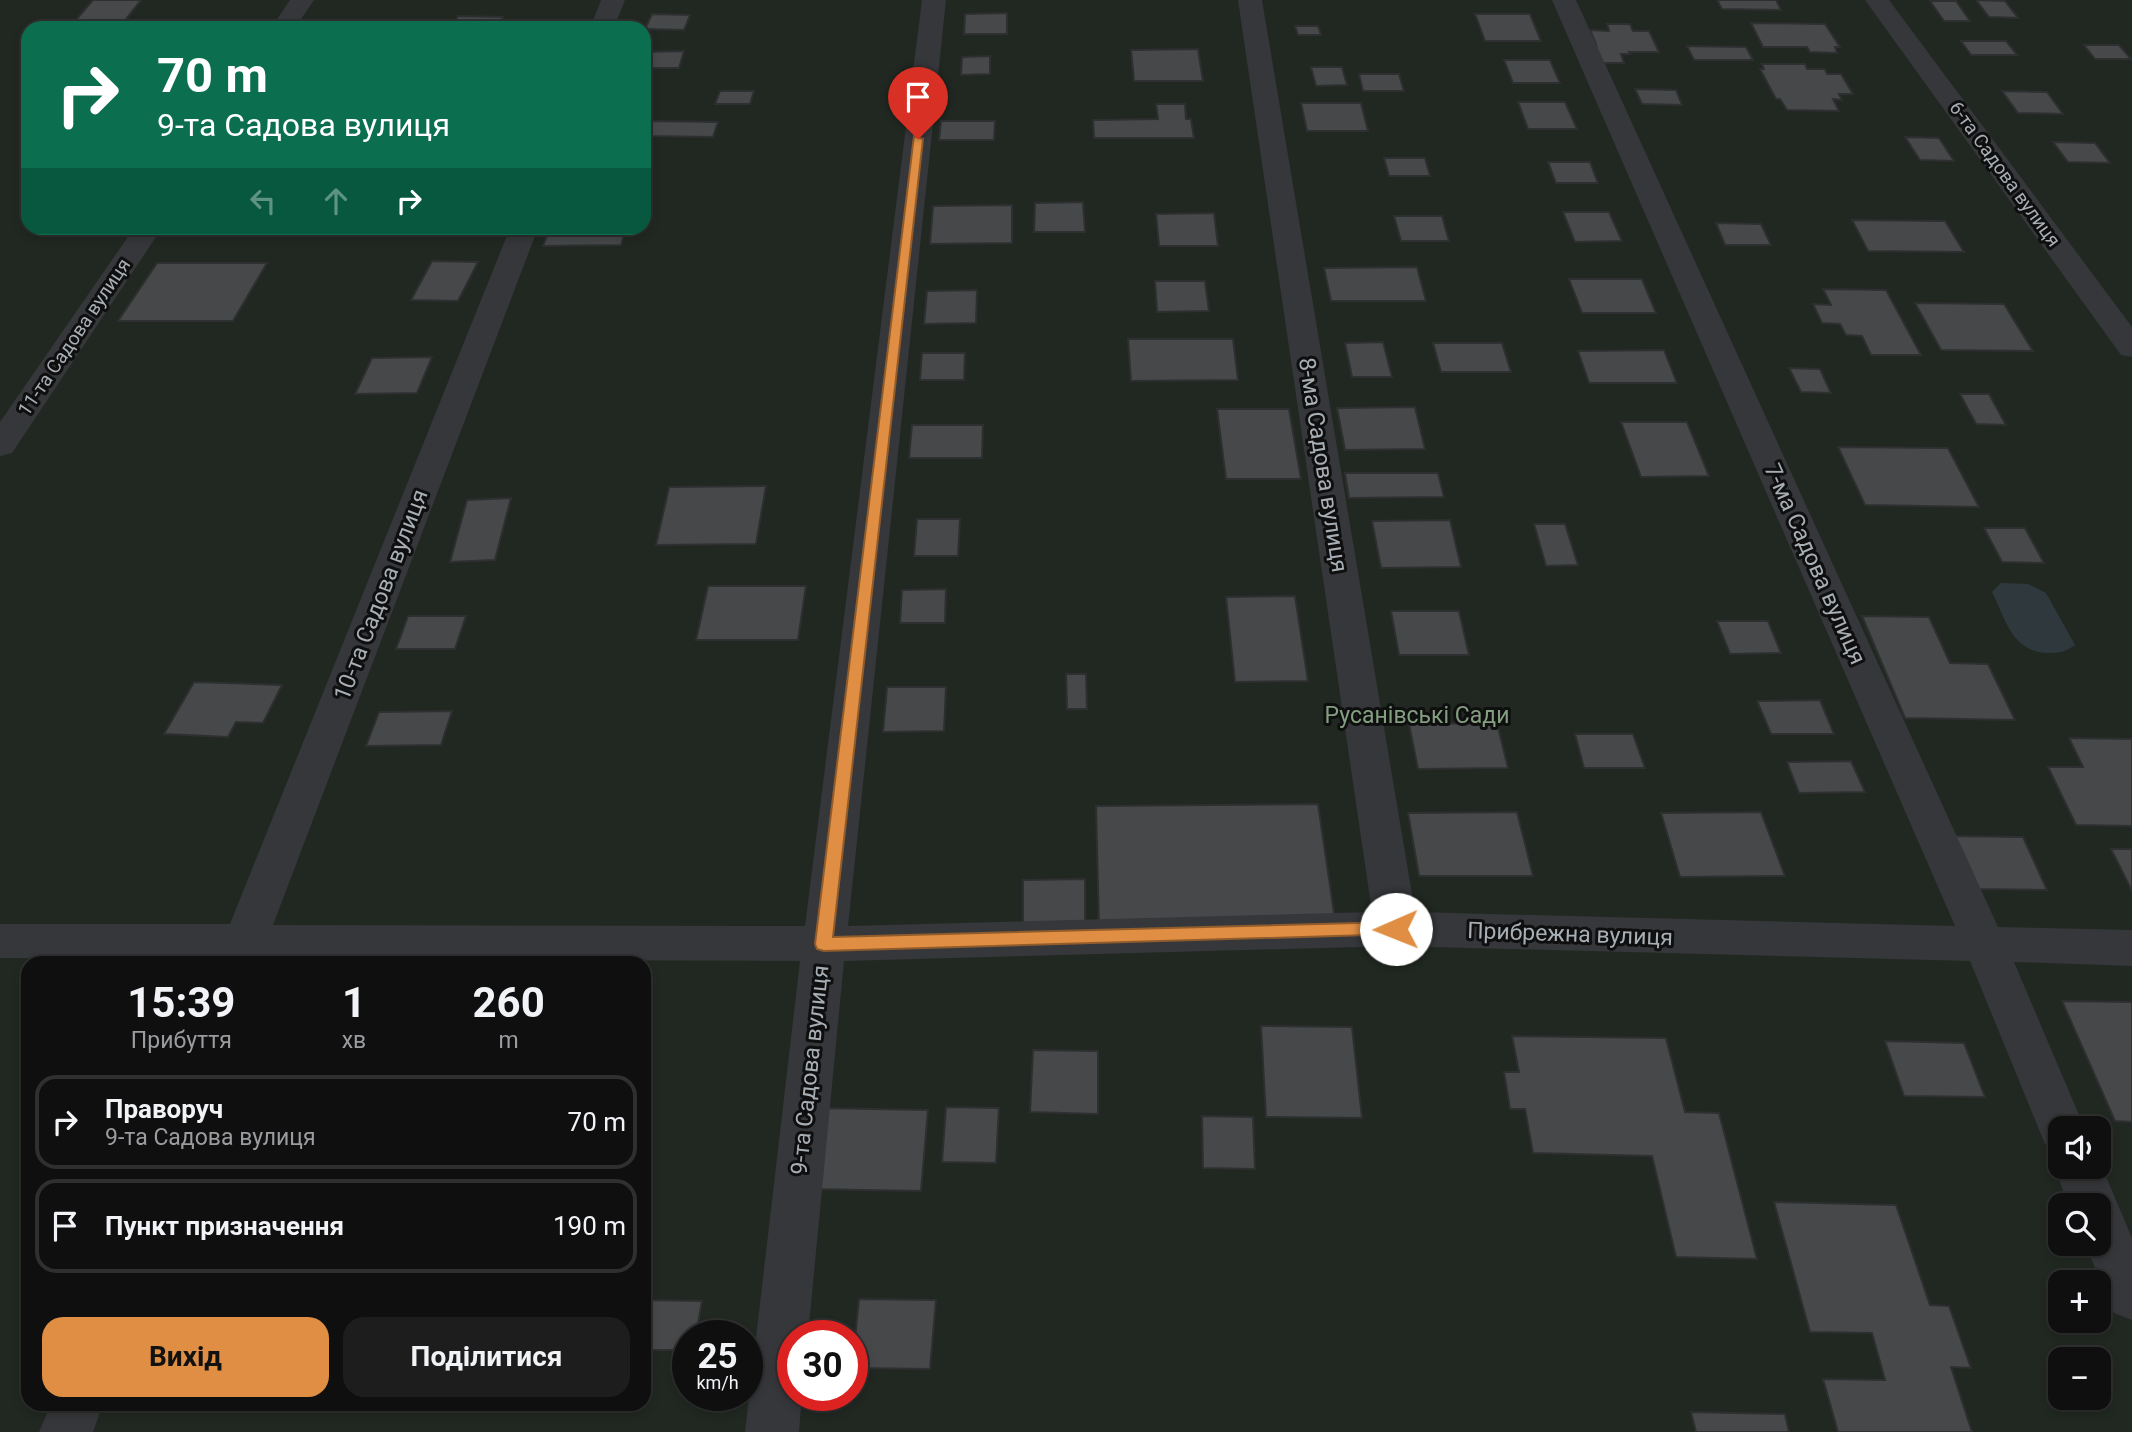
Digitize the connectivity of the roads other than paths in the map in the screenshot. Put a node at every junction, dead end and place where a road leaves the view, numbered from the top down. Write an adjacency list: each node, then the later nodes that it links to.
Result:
1 (302, 0): 7 (street)
2 (612, 0): 8 (street)
3 (934, 0): 15 (street, 9-та Садова вулиця)
4 (1250, 0): 13 (street, 8-ма Садова вулиця)
5 (1564, 0): 16 (street, 7-ма Садова вулиця)
6 (1877, 0): 11 (street, 6-та Садова вулиця)
7 (288, 21)
8 (604, 21)
9 (143, 235): 12 (street, 11-та Садова вулиця)
10 (521, 235): 18 (street, 10-та Садова вулиця)
11 (2132, 348)
12 (0, 446)
13 (1396, 929): 15 (street, Прибрежна вулиця); 16 (street, Прибрежна вулиця)
14 (0, 942): 18 (street, Прибрежна вулиця)
15 (824, 944): 18 (street, Прибрежна вулиця); 24 (street, 9-та Садова вулиця)
16 (1984, 946): 17 (street, Прибрежна вулиця); 19 (street, 7-ма Садова вулиця)
17 (2132, 948)
18 (240, 953)
19 (2056, 1116)
20 (2111, 1247): 21 (street)
21 (2132, 1296)
22 (74, 1411): 23 (street)
23 (66, 1432)
24 (772, 1432)

